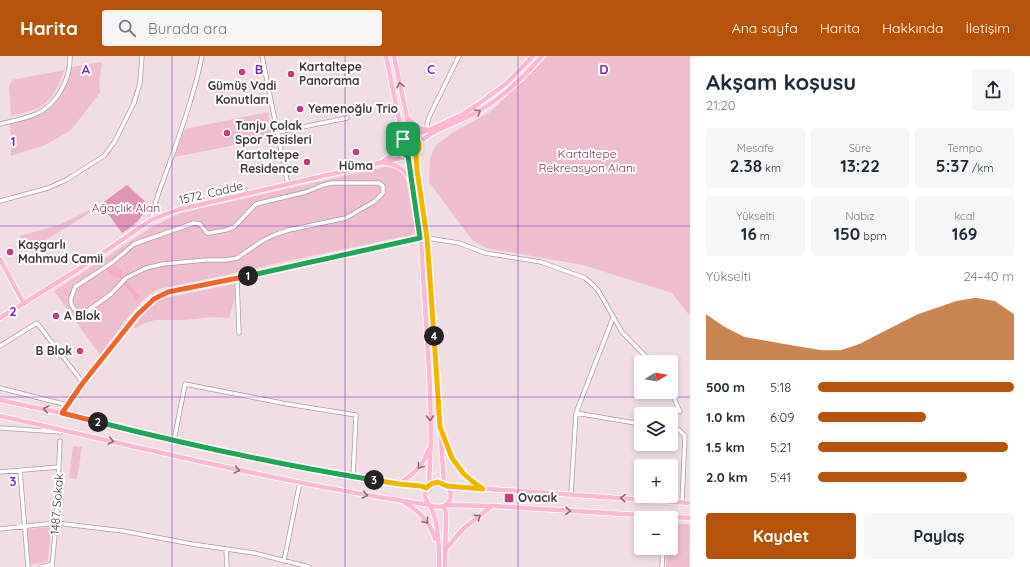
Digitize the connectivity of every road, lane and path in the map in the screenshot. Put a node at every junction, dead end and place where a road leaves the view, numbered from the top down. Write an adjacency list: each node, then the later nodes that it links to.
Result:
1 (70, 56): 12 (street)
2 (142, 56): 23 (street)
3 (202, 56): 24 (street)
4 (262, 56): 13 (street)
5 (386, 56): 16 (main road)
6 (394, 56): 11 (main road, one-way to 6)
7 (458, 56): 14 (street)
8 (533, 56): 14 (main road)
9 (542, 56): 14 (main road, one-way to 9)
10 (347, 118): 13 (street)
11 (407, 118): 14 (main road); 15 (main road)
12 (0, 124)
13 (278, 132): 22 (street)
14 (430, 132): 15 (main road); 17 (main road)
15 (411, 136): 16 (main road); 17 (main road)
16 (402, 140): 19 (main road); 20 (main road)
17 (419, 143): 18 (main road)
18 (416, 154): 19 (main road); 26 (main road)
19 (408, 156): 20 (main road, 1572. Cadde); 21 (main road)
20 (381, 163): 21 (main road); 22 (main road, 1572. Cadde)
21 (412, 182): 25 (main road)
22 (288, 184): 24 (main road, 1572. Cadde)
23 (0, 201)
24 (151, 220): 30 (main road, 1572. Cadde)
25 (420, 238): 26 (street); 28 (street); 50 (main road, one-way to 50)
26 (427, 238): 32 (street); 46 (main road)
27 (0, 259): 30 (main road)
28 (237, 279): 33 (street); 36 (street)
29 (121, 282): 29 (street)
30 (24, 304): 31 (main road, 1572. Cadde)
31 (0, 318)
32 (613, 318): 35 (street); 43 (street)
33 (239, 333)
34 (0, 346): 36 (street)
35 (644, 355)
36 (82, 384): 40 (street)
37 (0, 388): 40 (street)
38 (674, 399): 41 (street)
39 (0, 400): 42 (main road, one-way to 39)
40 (67, 405): 42 (street)
41 (680, 412)
42 (62, 413): 52 (main road)
43 (576, 413): 45 (street); 62 (street)
44 (0, 416): 49 (main road)
45 (634, 423)
46 (440, 427): 59 (main road); 61 (main road)
47 (0, 428): 49 (street)
48 (678, 430): 64 (street)
49 (73, 432): 57 (main road, one-way to 57)
50 (430, 440): 58 (main road, one-way to 58); 60 (main road)
51 (60, 441): 53 (street, 1487. Sokak)
52 (174, 441): 56 (main road); 56 (street)
53 (59, 467): 54 (street); 72 (street, 1487. Sokak)
54 (20, 471): 55 (street); 73 (street)
55 (0, 472)
56 (353, 477): 58 (main road)
57 (300, 482): 63 (main road, one-way to 63); 79 (street)
58 (399, 484): 60 (main road)
59 (446, 485): 60 (main road); 61 (main road); 67 (main road)
60 (428, 487): 66 (main road)
61 (483, 489): 62 (main road)
62 (571, 494): 64 (main road, one-way to 62)
63 (399, 501): 66 (main road); 77 (main road, one-way to 77)
64 (682, 502): 65 (main road)
65 (690, 502)
66 (430, 505): 67 (main road); 77 (main road)
67 (445, 506): 68 (main road); 76 (main road)
68 (493, 506): 69 (main road, one-way to 69); 76 (main road, one-way to 68)
69 (634, 515)
70 (678, 518): 71 (main road)
71 (690, 518)
72 (56, 523): 73 (street); 75 (street); 80 (street, 1487. Sokak)
73 (24, 526): 74 (street); 81 (street)
74 (0, 529)
75 (226, 549): 79 (street); 83 (street)
76 (446, 550): 86 (main road)
77 (439, 552): 85 (main road)
78 (663, 555): 87 (street)
79 (284, 561): 84 (street)
80 (52, 566): 82 (street)
81 (28, 567)
82 (41, 567)
83 (226, 567)
84 (309, 567)
85 (439, 567)
86 (445, 567)
87 (662, 567)

